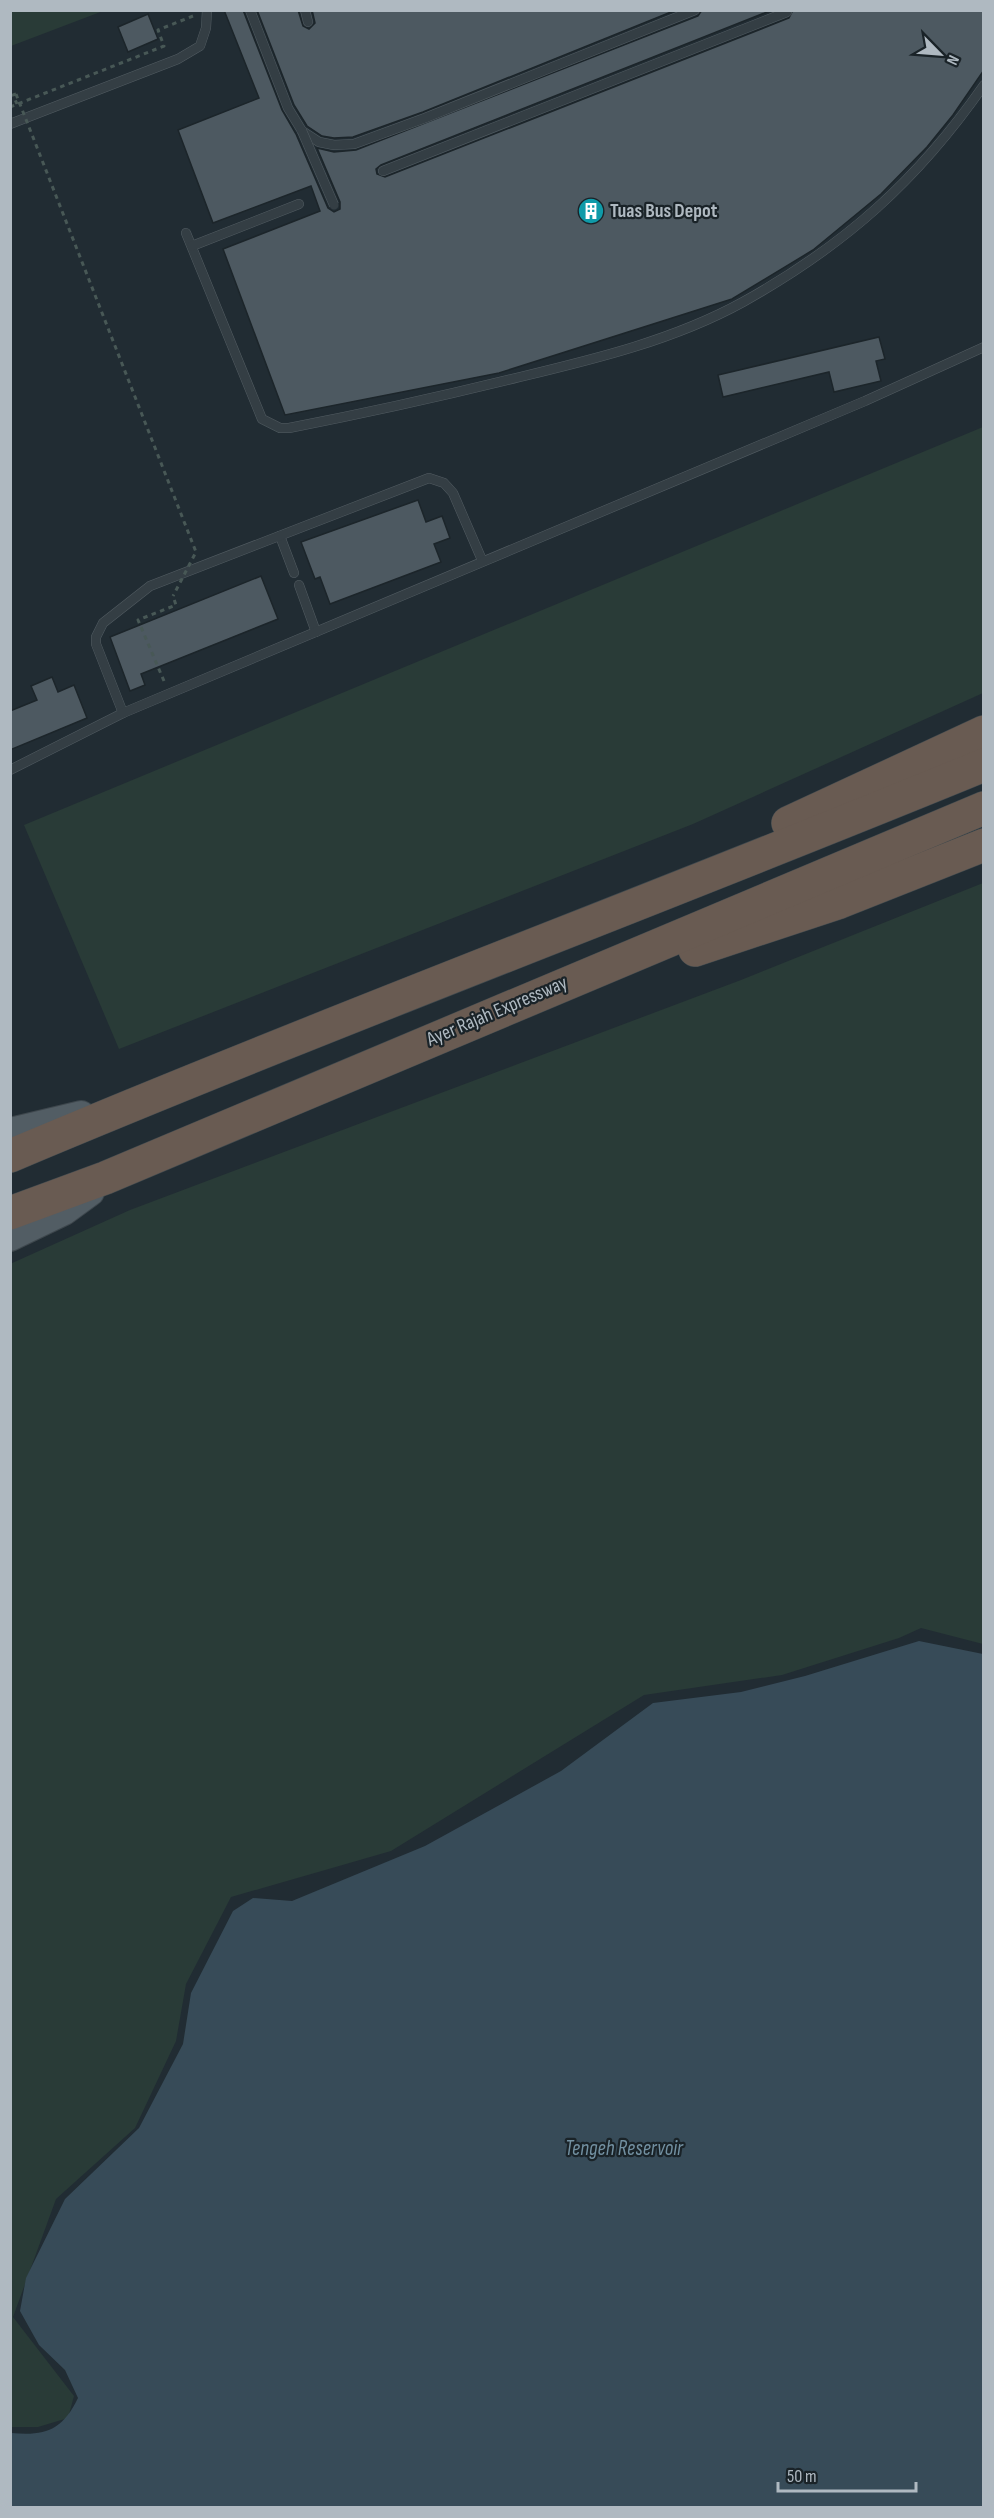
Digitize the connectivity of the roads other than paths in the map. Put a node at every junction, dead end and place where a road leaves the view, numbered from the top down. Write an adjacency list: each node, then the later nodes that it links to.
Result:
1 (250, 10): 9 (lane)
2 (305, 10): 6 (lane)
3 (695, 10): 9 (lane)
4 (207, 11): 8 (lane)
5 (787, 12): 10 (lane)
6 (308, 22)
7 (984, 85): 14 (lane)
8 (10, 123)
9 (302, 131): 12 (lane, bridge)
10 (383, 171)
11 (299, 204): 14 (lane)
12 (334, 205)
13 (186, 233): 14 (lane)
14 (192, 246)
15 (984, 347): 17 (lane)
16 (280, 536): 17 (lane); 18 (lane); 21 (lane)
17 (482, 560): 20 (lane)
18 (294, 573)
19 (299, 585): 20 (lane)
20 (316, 632): 21 (lane)
21 (123, 713): 24 (lane)
22 (984, 732): 27 (highway)
23 (984, 765): 27 (highway)
24 (10, 770)
25 (984, 808): 28 (highway, Ayer Rajah Expressway)
26 (984, 845): 28 (highway)
27 (689, 884): 29 (highway)
28 (454, 1029): 32 (highway, Ayer Rajah Expressway)
29 (142, 1101): 30 (main road); 31 (highway)
30 (10, 1132)
31 (10, 1156)
32 (105, 1178): 33 (highway, Ayer Rajah Expressway); 34 (main road)
33 (10, 1213)
34 (10, 1237)

